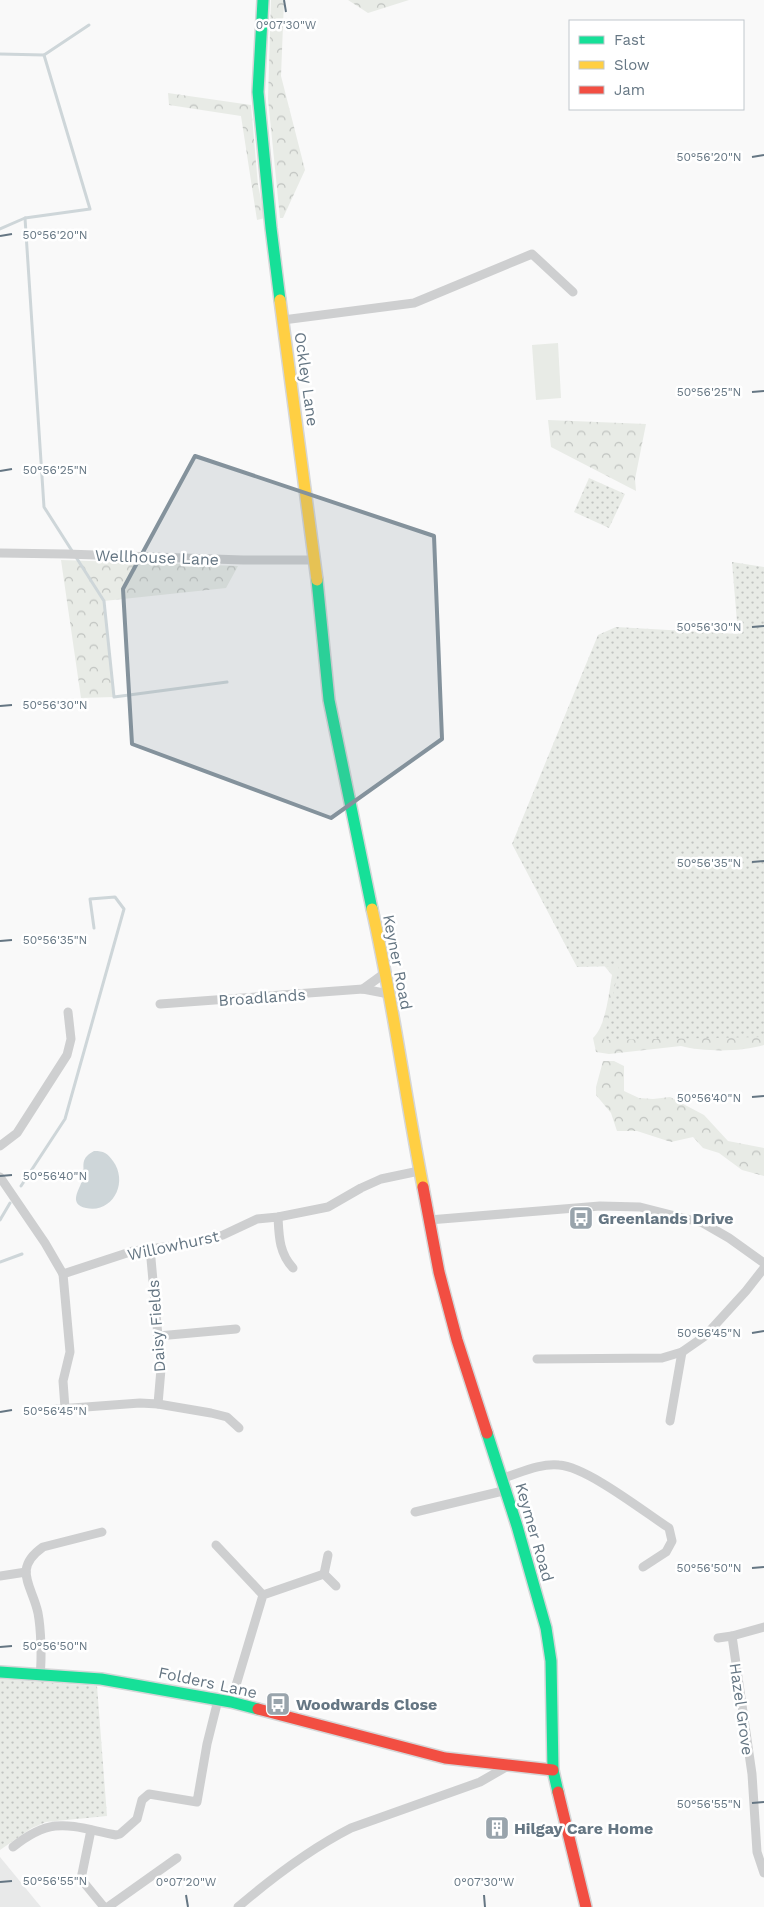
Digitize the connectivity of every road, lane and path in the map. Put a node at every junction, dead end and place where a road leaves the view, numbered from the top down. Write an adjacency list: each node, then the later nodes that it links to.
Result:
1 (262, 0): 3 (street, Ockley Lane)
2 (573, 292): 3 (street)
3 (283, 320): 5 (street, Ockley Lane)
4 (0, 553): 5 (street, Wellhouse Lane)
5 (314, 560): 6 (street, Ockley Lane)
6 (341, 760): 7 (street, Keyner Road)
7 (385, 973): 8 (street); 9 (street, Keyner Road)
8 (363, 989): 9 (street, Broadlands); 10 (street, Broadlands)
9 (389, 994): 13 (street, Keyner Road)
10 (160, 1004)
11 (68, 1012): 12 (street)
12 (0, 1146)
13 (419, 1171): 15 (street, Willowhurst); 16 (street, Keymer Road)
14 (0, 1177): 21 (street)
15 (278, 1217): 17 (street, Willowhurst); 19 (street)
16 (429, 1220): 18 (street); 31 (street, Keymer Road)
17 (150, 1248): 21 (street, Willowhurst); 23 (street, Daisy Fields)
18 (764, 1263)
19 (293, 1268)
20 (764, 1268): 24 (street)
21 (63, 1274): 27 (street)
22 (236, 1329): 23 (street)
23 (158, 1336): 26 (street, Daisy Fields)
24 (682, 1352): 25 (street); 29 (street)
25 (538, 1359)
26 (158, 1404): 27 (street); 30 (street)
27 (66, 1408): 28 (street)
28 (45, 1410)
29 (670, 1421)
30 (239, 1428)
31 (503, 1478): 32 (street, Keymer Road); 37 (street)
32 (506, 1490): 33 (street); 51 (street, Keymer Road)
33 (416, 1512)
34 (102, 1532): 38 (street)
35 (216, 1545): 42 (street)
36 (328, 1555): 39 (street)
37 (643, 1567)
38 (26, 1572): 40 (street); 47 (street)
39 (324, 1574): 41 (street); 42 (street)
40 (0, 1576)
41 (336, 1586)
42 (262, 1595): 49 (street)
43 (764, 1627): 44 (street)
44 (732, 1636): 45 (street); 55 (street, Hazel Grove)
45 (718, 1638)
46 (0, 1672): 47 (street, Folders Lane)
47 (40, 1675): 48 (street, Folders Lane)
48 (218, 1700): 49 (street, Folders Lane); 52 (street)
49 (231, 1702): 50 (street, Folders Lane)
50 (508, 1766): 51 (street, Folders Lane); 58 (street)
51 (553, 1770): 59 (street, Keymer Road)
52 (91, 1830): 53 (street); 56 (street)
53 (12, 1847)
54 (177, 1858): 57 (street)
55 (764, 1873)
56 (104, 1907)
57 (108, 1907)
58 (238, 1907)
59 (586, 1907)

